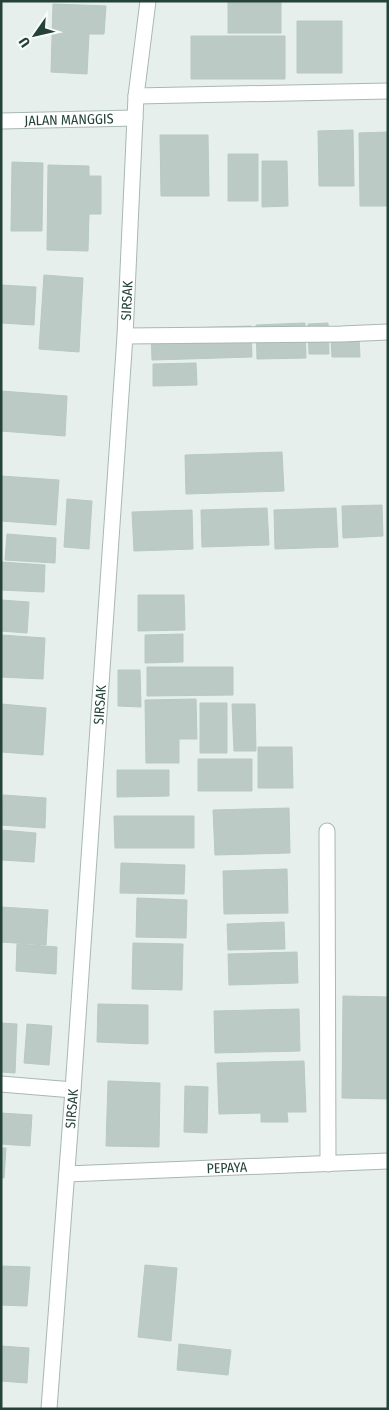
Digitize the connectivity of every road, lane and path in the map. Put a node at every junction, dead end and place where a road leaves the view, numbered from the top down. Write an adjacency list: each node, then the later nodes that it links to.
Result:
1 (148, 1): 3 (street, SIRSAK)
2 (388, 91): 3 (street)
3 (136, 96): 4 (street, SIRSAK)
4 (135, 118): 5 (street, JALAN MANGGIS); 7 (street, SIRSAK)
5 (1, 121)
6 (388, 332): 7 (street)
7 (125, 336): 10 (street, SIRSAK)
8 (327, 830): 12 (street)
9 (1, 1084): 10 (street)
10 (73, 1090): 13 (street, SIRSAK)
11 (388, 1161): 12 (street, PEPAYA)
12 (328, 1164): 13 (street, PEPAYA)
13 (67, 1174): 14 (street, SIRSAK)
14 (49, 1409)

